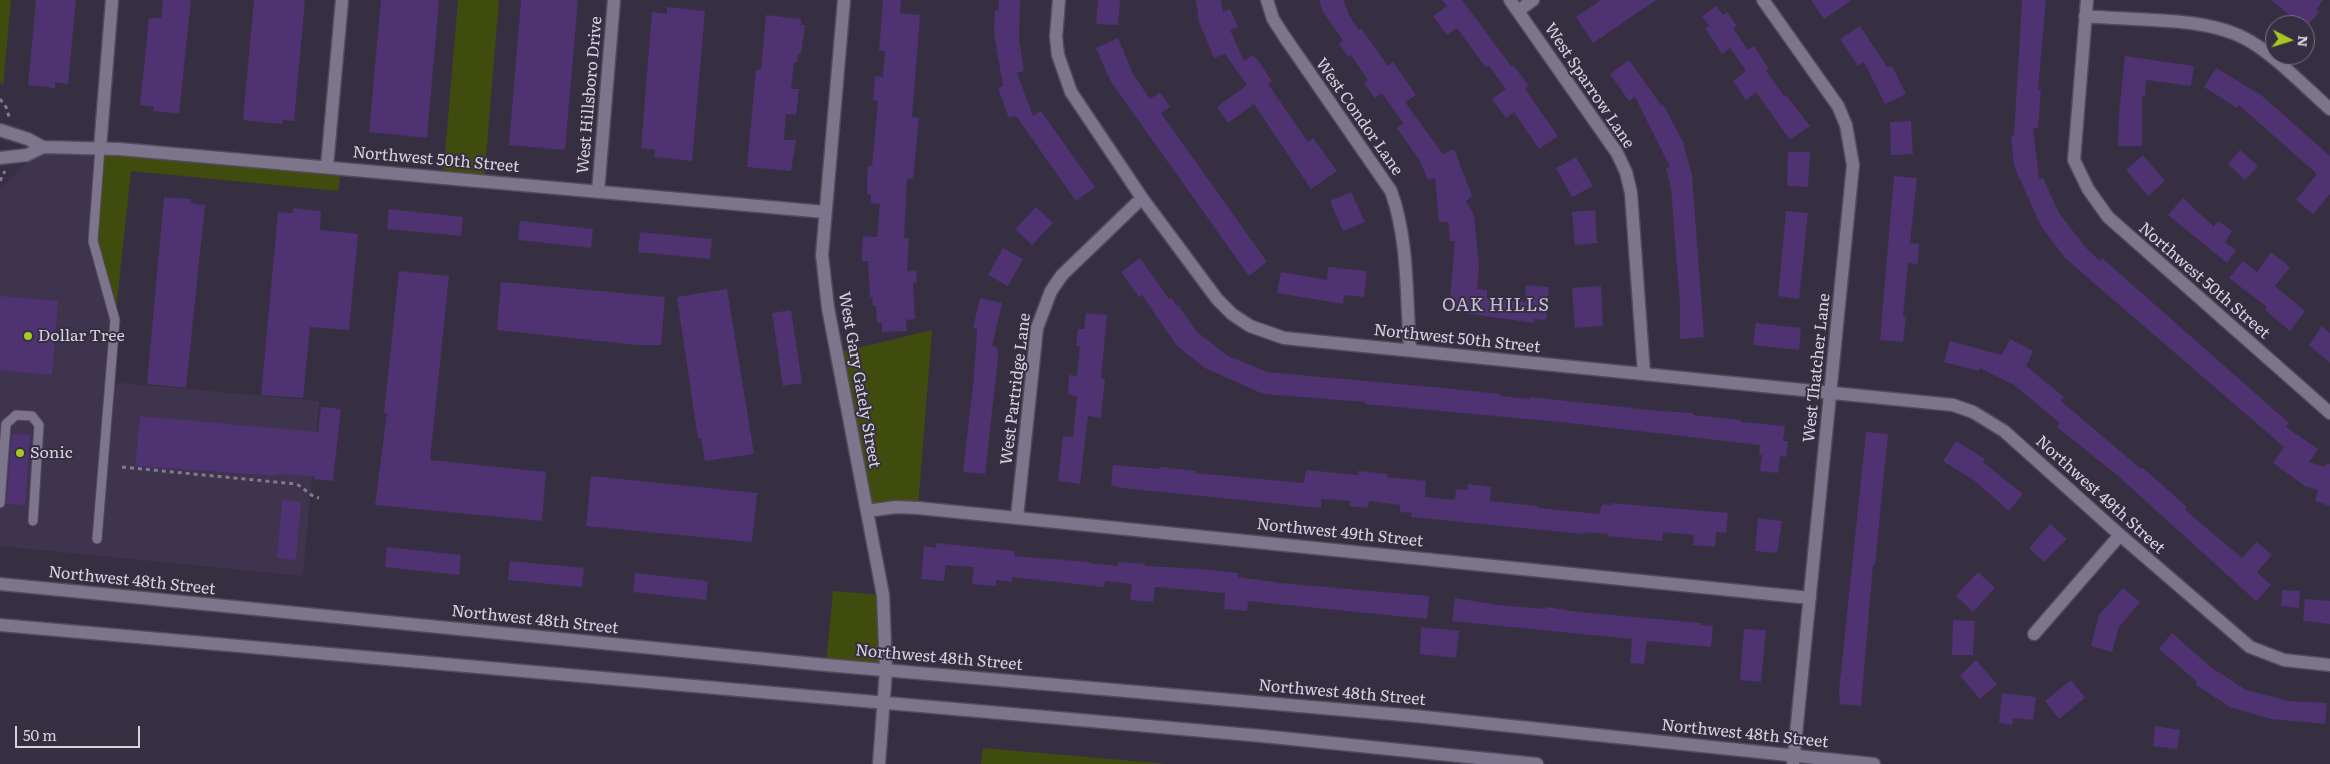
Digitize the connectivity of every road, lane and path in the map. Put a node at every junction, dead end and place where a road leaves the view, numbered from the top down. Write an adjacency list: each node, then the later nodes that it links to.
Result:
1 (112, 0): 16 (street)
2 (342, 0): 18 (street)
3 (614, 0): 19 (street, West Hillsboro Drive)
4 (844, 0): 21 (street, West Gary Gately Street)
5 (1059, 0): 20 (street)
6 (1267, 0): 22 (street, West Condor Lane)
7 (1510, 0): 11 (street, West Sparrow Lane)
8 (1532, 0): 11 (street)
9 (1763, 0): 24 (street, West Thatcher Lane)
10 (2086, 0): 12 (street)
11 (1518, 11): 23 (street, West Sparrow Lane)
12 (2085, 16): 13 (street); 25 (street, Northwest 50th Street)
13 (2330, 109)
14 (0, 130): 15 (street, Northwest 50th Street)
15 (43, 147): 16 (street, Northwest 50th Street); 17 (street, Northwest 50th Street)
16 (100, 148): 18 (street, Northwest 50th Street); 33 (lane)
17 (0, 158)
18 (327, 166): 19 (street, Northwest 50th Street)
19 (598, 192): 21 (street, Northwest 50th Street)
20 (1142, 198): 22 (street, Northwest 50th Street); 30 (street, West Partridge Lane)
21 (825, 212): 29 (street, West Gary Gately Street)
22 (1410, 350): 23 (street, Northwest 50th Street)
23 (1644, 374): 24 (street, Northwest 50th Street)
24 (1831, 393): 32 (street, Northwest 49th Street); 35 (street, West Thatcher Lane)
25 (2330, 413)
26 (122, 467): 27 (path)
27 (319, 498)
28 (0, 503): 31 (lane)
29 (867, 511): 30 (street, Northwest 49th Street); 39 (street, West Gary Gately Street)
30 (1017, 517): 35 (street, Northwest 49th Street)
31 (33, 521)
32 (2120, 535): 37 (street); 38 (street, Northwest 49th Street)
33 (96, 539)
34 (0, 584): 39 (street, Northwest 48th Street)
35 (1810, 598): 41 (street, West Thatcher Lane)
36 (0, 625): 40 (street)
37 (2034, 634)
38 (2330, 665)
39 (886, 670): 40 (street, West Gary Gately Street); 41 (street, Northwest 48th Street)
40 (884, 704): 42 (street, West Gary Gately Street); 43 (street)
41 (1794, 760): 44 (street, Northwest 48th Street)
42 (879, 764)
43 (1537, 764)
44 (1874, 764)

